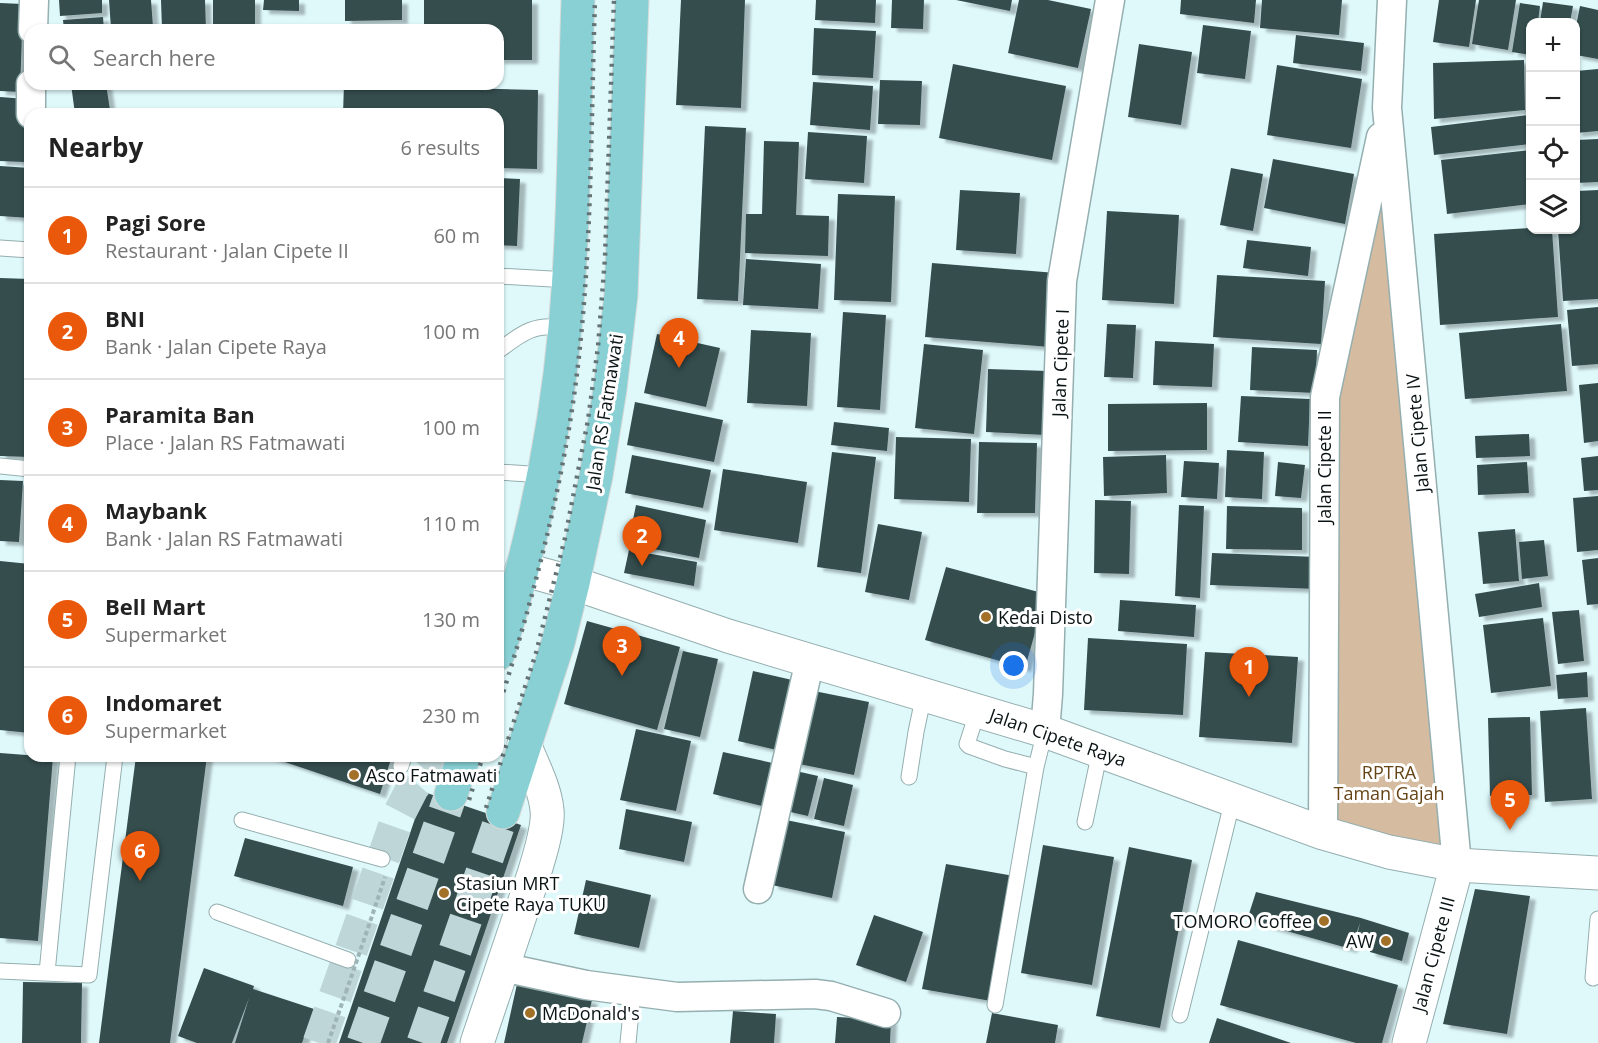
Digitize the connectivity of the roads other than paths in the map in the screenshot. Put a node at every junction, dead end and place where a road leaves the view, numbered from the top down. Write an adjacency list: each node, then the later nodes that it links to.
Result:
1 (34, 0): 6 (street)
2 (578, 0): 13 (main road)
3 (632, 0): 21 (main road, Jalan RS Fatmawati)
4 (1110, 0): 26 (street, Jalan Cipete I)
5 (1392, 0): 9 (street, Jalan Cipete IV)
6 (33, 24)
7 (31, 90): 8 (street)
8 (31, 108)
9 (1387, 108): 39 (street, Jalan Cipete II); 41 (street, Jalan Cipete IV)
10 (0, 248): 11 (lane)
11 (24, 250)
12 (504, 276): 13 (lane)
13 (569, 280): 14 (main road)
14 (566, 328): 15 (lane); 19 (main road)
15 (504, 346)
16 (0, 466): 17 (lane)
17 (24, 468)
18 (504, 473): 19 (lane)
19 (544, 476): 20 (main road)
20 (522, 569): 21 (main road, Jalan Cipete Raya); 22 (main road)
21 (573, 583): 23 (main road, Jalan Cipete Raya); 27 (main road, Jalan RS Fatmawati)
22 (504, 624)
23 (810, 660): 24 (main road, Jalan Cipete Raya); 43 (street)
24 (924, 694): 25 (main road, Jalan Cipete Raya); 33 (lane)
25 (978, 710): 26 (main road, Jalan Cipete Raya); 32 (lane)
26 (1045, 730): 28 (main road, Jalan Cipete Raya); 32 (lane)
27 (524, 744): 36 (main road, Jalan RS Fatmawati); 47 (main road)
28 (1100, 751): 35 (main road, Jalan Cipete Raya); 38 (lane)
29 (67, 762): 49 (lane)
30 (114, 762): 49 (lane)
31 (462, 762): 34 (main road)
32 (1036, 767): 52 (lane)
33 (909, 777)
34 (451, 794)
35 (1233, 799): 39 (main road, Jalan Cipete Raya); 54 (lane)
36 (503, 812)
37 (242, 820): 40 (lane)
38 (1085, 822)
39 (1323, 833): 41 (main road, Jalan Cipete Raya)
40 (385, 863)
41 (1457, 866): 42 (main road, Jalan Cipete Raya); 57 (main road, Jalan Cipete III)
42 (1598, 873)
43 (758, 890)
44 (217, 912): 46 (lane)
45 (1598, 919): 50 (lane)
46 (348, 960)
47 (502, 967): 51 (street); 55 (main road)
48 (0, 971): 49 (lane)
49 (47, 974)
50 (1593, 978)
51 (633, 991): 53 (street); 56 (lane)
52 (995, 1005)
53 (886, 1013)
54 (1180, 1015)
55 (477, 1043)
56 (628, 1043)
57 (1409, 1043)

